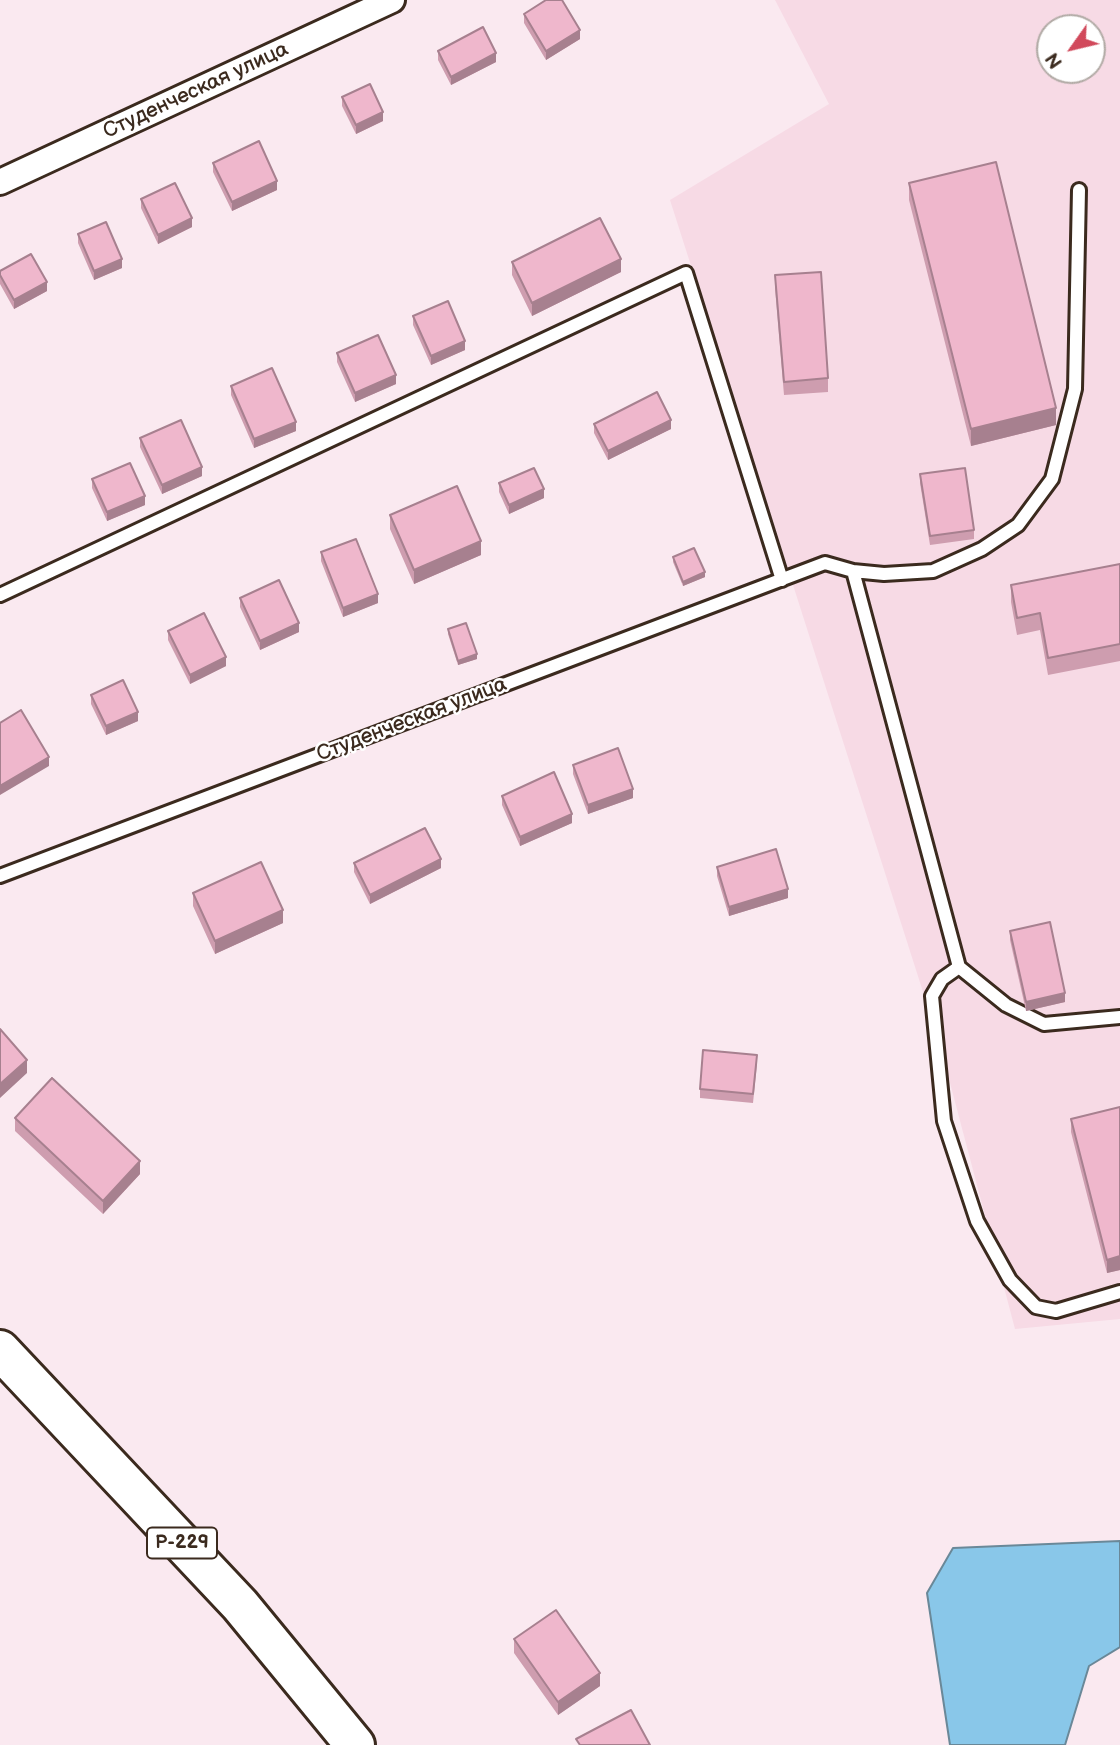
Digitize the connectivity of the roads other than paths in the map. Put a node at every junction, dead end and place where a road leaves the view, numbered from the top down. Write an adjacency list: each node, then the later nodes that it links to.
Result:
1 (392, 0): 2 (street, Студенческая улица)
2 (0, 182)
3 (1079, 190): 4 (lane)
4 (853, 571): 5 (lane, Студенческая улица); 8 (lane)
5 (782, 580): 6 (lane); 7 (lane, Студенческая улица)
6 (0, 595)
7 (0, 876)
8 (959, 967): 9 (lane); 10 (lane)
9 (1120, 1017)
10 (1120, 1292)
11 (0, 1350): 12 (main road, Р-229)
12 (355, 1745)

